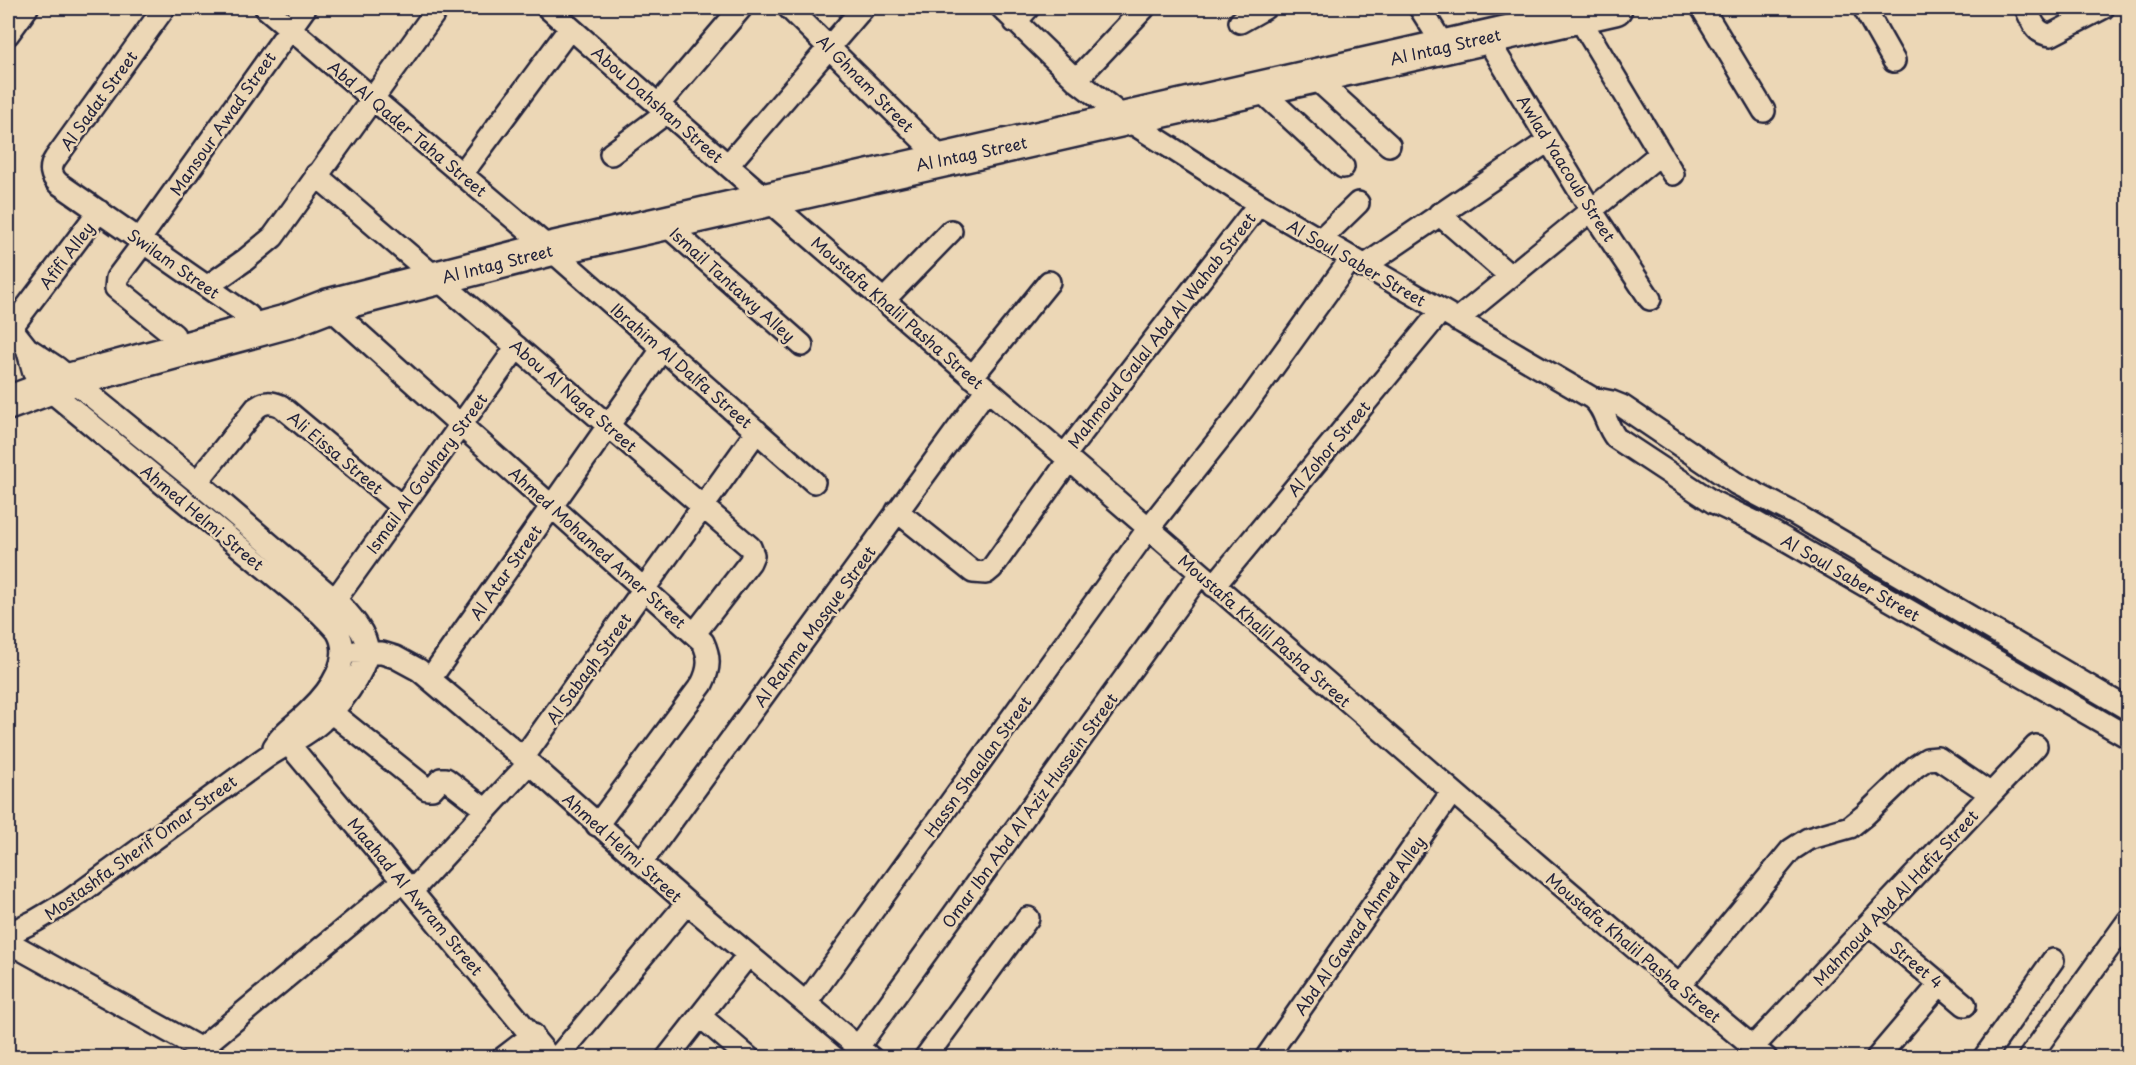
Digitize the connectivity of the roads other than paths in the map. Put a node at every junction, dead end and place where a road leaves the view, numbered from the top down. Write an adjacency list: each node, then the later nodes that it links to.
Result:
1 (27, 8): 23 (street)
2 (164, 8): 49 (street, Al Sadat Street)
3 (266, 8): 21 (street, Abd Al Qader Taha Street)
4 (305, 8): 21 (street, Mansour Awad Street)
5 (438, 8): 31 (street)
6 (548, 8): 22 (street, Abou Dahshan Street)
7 (741, 8): 32 (street)
8 (789, 8): 26 (street, Al Ghnam Street)
9 (863, 8): 26 (street)
10 (1144, 8): 29 (street)
11 (1265, 8): 20 (street)
12 (1420, 8): 25 (street)
13 (1615, 8): 19 (main road, Al Intag Street)
14 (1702, 8): 33 (street)
15 (1864, 8): 27 (street)
16 (2026, 8): 17 (street)
17 (2103, 8)
18 (1015, 12): 29 (street, Al Soul Saber Street)
19 (1560, 15): 24 (main road, Al Intag Street); 38 (street)
20 (1240, 22)
21 (290, 27): 31 (street, Abd Al Qader Taha Street); 54 (street, Mansour Awad Street)
22 (570, 28): 32 (street, Abou Dahshan Street); 42 (street)
23 (8, 31)
24 (1486, 37): 25 (main road, Al Intag Street); 35 (street, Awlad Yaacoub Street)
25 (1444, 46): 28 (main road, Al Intag Street)
26 (829, 47): 39 (street, Al Ghnam Street); 40 (street)
27 (1894, 61)
28 (1313, 76): 30 (main road, Al Intag Street); 36 (street)
29 (1076, 80): 34 (street, Al Soul Saber Street)
30 (1259, 89): 34 (main road, Al Intag Street); 41 (street)
31 (373, 98): 42 (street, Abd Al Qader Taha Street); 44 (street)
32 (663, 108): 37 (street); 40 (street, Abou Dahshan Street)
33 (1764, 111)
34 (1126, 119): 39 (main road, Al Intag Street); 47 (street, Al Soul Saber Street)
35 (1548, 141): 48 (street, Awlad Yaacoub Street); 50 (street, Hassn Shaalan Street)
36 (1389, 146)
37 (611, 154)
38 (1660, 154): 43 (street); 48 (street, Al Zohor Street)
39 (942, 159): 45 (main road, Al Intag Street)
40 (728, 165): 45 (street, Abou Dahshan Street)
41 (1343, 167)
42 (462, 174): 55 (street, Abd Al Qader Taha Street)
43 (1673, 174)
44 (316, 175): 58 (street, Abou Al Naga Street); 60 (street)
45 (768, 200): 51 (main road, Al Intag Street); 62 (street, Moustafa Khalil Pasha Street)
46 (1358, 203): 53 (street)
47 (1258, 204): 53 (street, Al Soul Saber Street); 78 (street, Mahmoud Galal Abd Al Wahab Street)
48 (1591, 210): 57 (street, Al Zohor Street); 61 (street, Awlad Yaacoub Street)
49 (99, 211): 54 (street, Swilam Street); 66 (street, Afifi Alley)
50 (1439, 214): 56 (street, Hassn Shaalan Street); 57 (street)
51 (664, 223): 55 (main road, Al Intag Street); 68 (street, Ismail Tantawy Alley)
52 (951, 231): 62 (street)
53 (1320, 240): 56 (street, Al Soul Saber Street)
54 (142, 241): 60 (street, Swilam Street); 67 (street, Mansour Awad Street)
55 (550, 249): 58 (main road, Al Intag Street); 70 (street, Ibrahim Al Dalfa Street)
56 (1357, 263): 64 (street, Al Soul Saber Street); 85 (street, Hassn Shaalan Street)
57 (1510, 276): 64 (street, Al Zohor Street)
58 (438, 278): 63 (main road, Al Intag Street); 69 (street, Abou Al Naga Street)
59 (1049, 282): 72 (street, Al Rahma Mosque Street)
60 (208, 286): 65 (street, Swilam Street)
61 (1650, 299)
62 (884, 300): 72 (street, Moustafa Khalil Pasha Street)
63 (328, 306): 65 (main road, Al Intag Street); 71 (main road, Al Intag Street); 75 (street, Ahmed Mohamed Amer Street)
64 (1449, 315): 73 (street, Al Soul Saber Street); 86 (street, Al Zohor Street)
65 (249, 316): 67 (main road, Al Intag Street)
66 (9, 326): 71 (street)
67 (174, 335): 71 (main road, Al Intag Street)
68 (802, 345)
69 (518, 347): 75 (street, Ismail Al Gouhary Street); 76 (street, Abou Al Naga Street)
70 (663, 348): 76 (street, Al Atar Street); 77 (street, Ibrahim Al Dalfa Street)
71 (40, 373): 74 (main road, Al Intag Street); 79 (street, Ahmed Helmi Street); 90 (street, Ahmed Helmi Street)
72 (979, 383): 78 (street, Moustafa Khalil Pasha Street); 84 (street, Al Rahma Mosque Street)
73 (1592, 398): 93 (street, Al Soul Saber Street); 95 (street, Al Soul Saber Street)
74 (8, 403)
75 (461, 425): 81 (street, Ahmed Mohamed Amer Street); 83 (street, Ismail Al Gouhary Street)
76 (609, 425): 81 (street, Al Atar Street); 82 (street, Abou Al Naga Street)
77 (757, 431): 80 (street, Ibrahim Al Dalfa Street); 82 (street, Al Sabagh Street)
78 (1067, 458): 84 (street, Mahmoud Galal Abd Al Wahab Street); 85 (street, Moustafa Khalil Pasha Street)
79 (197, 482): 83 (street, Ali Eissa Street); 88 (street, Ahmed Helmi Street)
80 (814, 482)
81 (551, 506): 87 (street, Ahmed Mohamed Amer Street); 92 (street, Al Atar Street)
82 (703, 506): 87 (street, Al Sabagh Street); 89 (street, Abou Al Naga Street)
83 (402, 507): 88 (street, Ismail Al Gouhary Street)
84 (897, 511): 103 (street, Al Rahma Mosque Street)
85 (1148, 529): 86 (street, Moustafa Khalil Pasha Street); 115 (street, Hassn Shaalan Street)
86 (1207, 580): 99 (street, Moustafa Khalil Pasha Street); 119 (street, Omar Ibn Abd Al Aziz Hussein Street)
87 (645, 588): 89 (street, Ahmed Mohamed Amer Street); 98 (street, Al Sabagh Street)
88 (335, 600): 91 (street, Ahmed Helmi Street)
89 (695, 633): 102 (street, Ahmed Mohamed Amer Street)
90 (343, 652): 91 (street, Ahmed Helmi Street); 96 (street, Mostashfa Sherif Omar Street)
91 (367, 652): 92 (street, Ahmed Helmi Street); 94 (street, Mostashfa Sherif Omar Street)
92 (429, 678): 98 (street, Ahmed Helmi Street)
93 (2128, 709)
94 (331, 712): 96 (street, Mostashfa Sherif Omar Street); 101 (street)
95 (2128, 737)
96 (285, 740): 104 (street, Maahad Al Awram Street); 109 (street, Mostashfa Sherif Omar Street)
97 (2036, 746): 100 (street, Mahmoud Abd Al Hafiz Street)
98 (526, 761): 101 (street, Al Sabagh Street); 102 (street, Ahmed Helmi Street)
99 (1452, 792): 114 (street, Moustafa Khalil Pasha Street); 128 (street, Abd Al Gawad Ahmed Alley)
100 (1991, 794): 108 (street, Mahmoud Abd Al Hafiz Street); 114 (street)
101 (486, 810): 104 (street, Al Sabagh Street)
102 (597, 825): 103 (street, Ahmed Helmi Street)
103 (641, 863): 105 (street, Ahmed Helmi Street)
104 (407, 886): 118 (street, Maahad Al Awram Street); 121 (street, Al Sabagh Street)
105 (687, 903): 111 (street, Ahmed Helmi Street); 124 (street)
106 (1028, 918): 127 (street)
107 (2128, 921): 131 (street)
108 (1869, 924): 113 (street, Street 4); 120 (street, Mahmoud Abd Al Hafiz Street)
109 (8, 934)
110 (8, 942): 121 (street)
111 (748, 955): 115 (street, Ahmed Helmi Street); 117 (street)
112 (2053, 960): 130 (street)
113 (1940, 984): 116 (street, Street 4); 129 (street)
114 (1679, 986): 120 (street, Moustafa Khalil Pasha Street)
115 (806, 1003): 119 (street, Ahmed Helmi Street)
116 (1965, 1005)
117 (700, 1016): 125 (street); 126 (street)
118 (533, 1035): 122 (street); 123 (street, Maahad Al Awram Street)
119 (865, 1052)
120 (1760, 1052)
121 (209, 1053)
122 (503, 1058)
123 (550, 1058)
124 (557, 1058)
125 (667, 1058)
126 (749, 1058)
127 (925, 1058)
128 (1266, 1058)
129 (1877, 1058)
130 (1984, 1058)
131 (2029, 1058)

